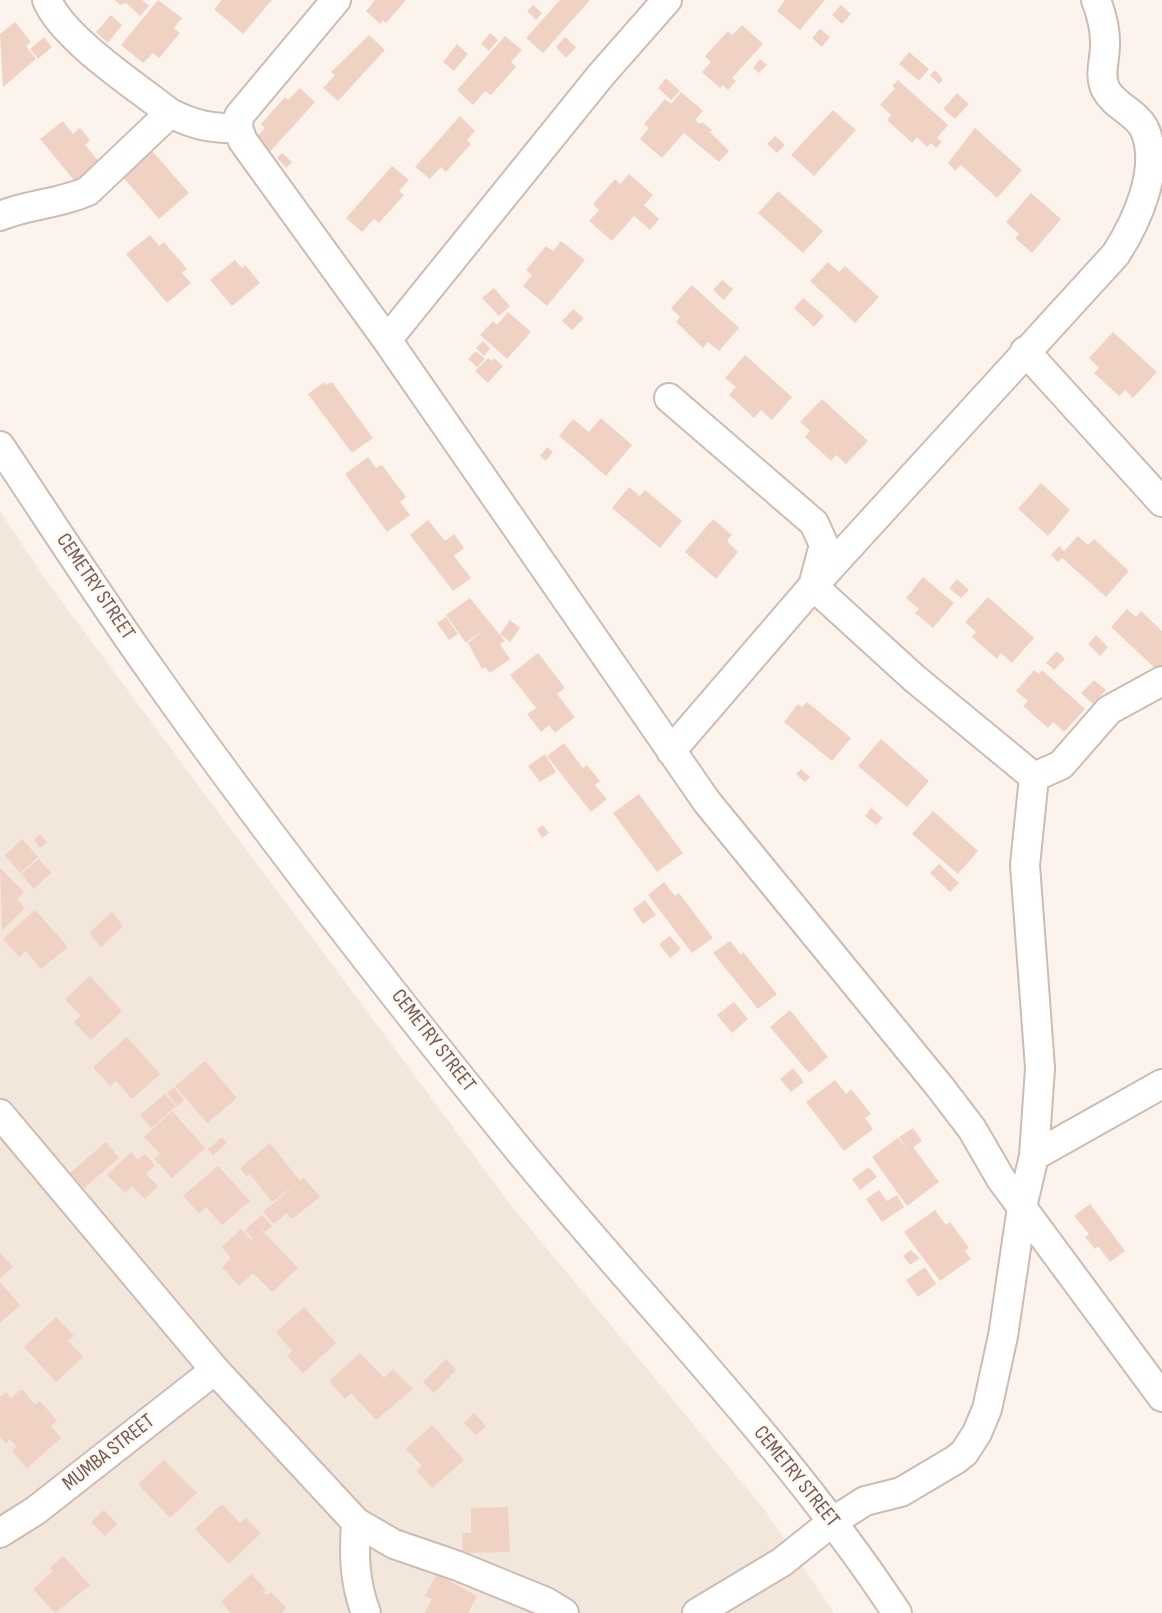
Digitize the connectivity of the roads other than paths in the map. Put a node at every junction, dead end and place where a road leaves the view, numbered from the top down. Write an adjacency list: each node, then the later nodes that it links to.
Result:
1 (47, 0): 5 (street)
2 (336, 0): 6 (street)
3 (667, 0): 8 (street)
4 (1096, 0): 9 (street)
5 (170, 113): 6 (street); 7 (street)
6 (238, 128): 8 (street)
7 (0, 216)
8 (387, 340): 15 (street)
9 (1025, 352): 12 (street); 13 (street)
10 (669, 398): 13 (street)
11 (0, 446): 24 (street, CEMETRY STREET)
12 (1162, 502)
13 (813, 586): 15 (street); 16 (street)
14 (1162, 681): 16 (street)
15 (671, 751): 20 (street)
16 (1034, 777): 19 (street)
17 (1162, 1083): 19 (street)
18 (0, 1114): 21 (street)
19 (1034, 1156): 20 (street)
20 (1023, 1208): 22 (street); 24 (street)
21 (215, 1370): 23 (street); 25 (street, MUMBA STREET)
22 (1162, 1397)
23 (356, 1521): 26 (street); 27 (street)
24 (832, 1522): 28 (street); 29 (street, CEMETRY STREET)
25 (0, 1533)
26 (366, 1613)
27 (564, 1613)
28 (697, 1613)
29 (897, 1613)

